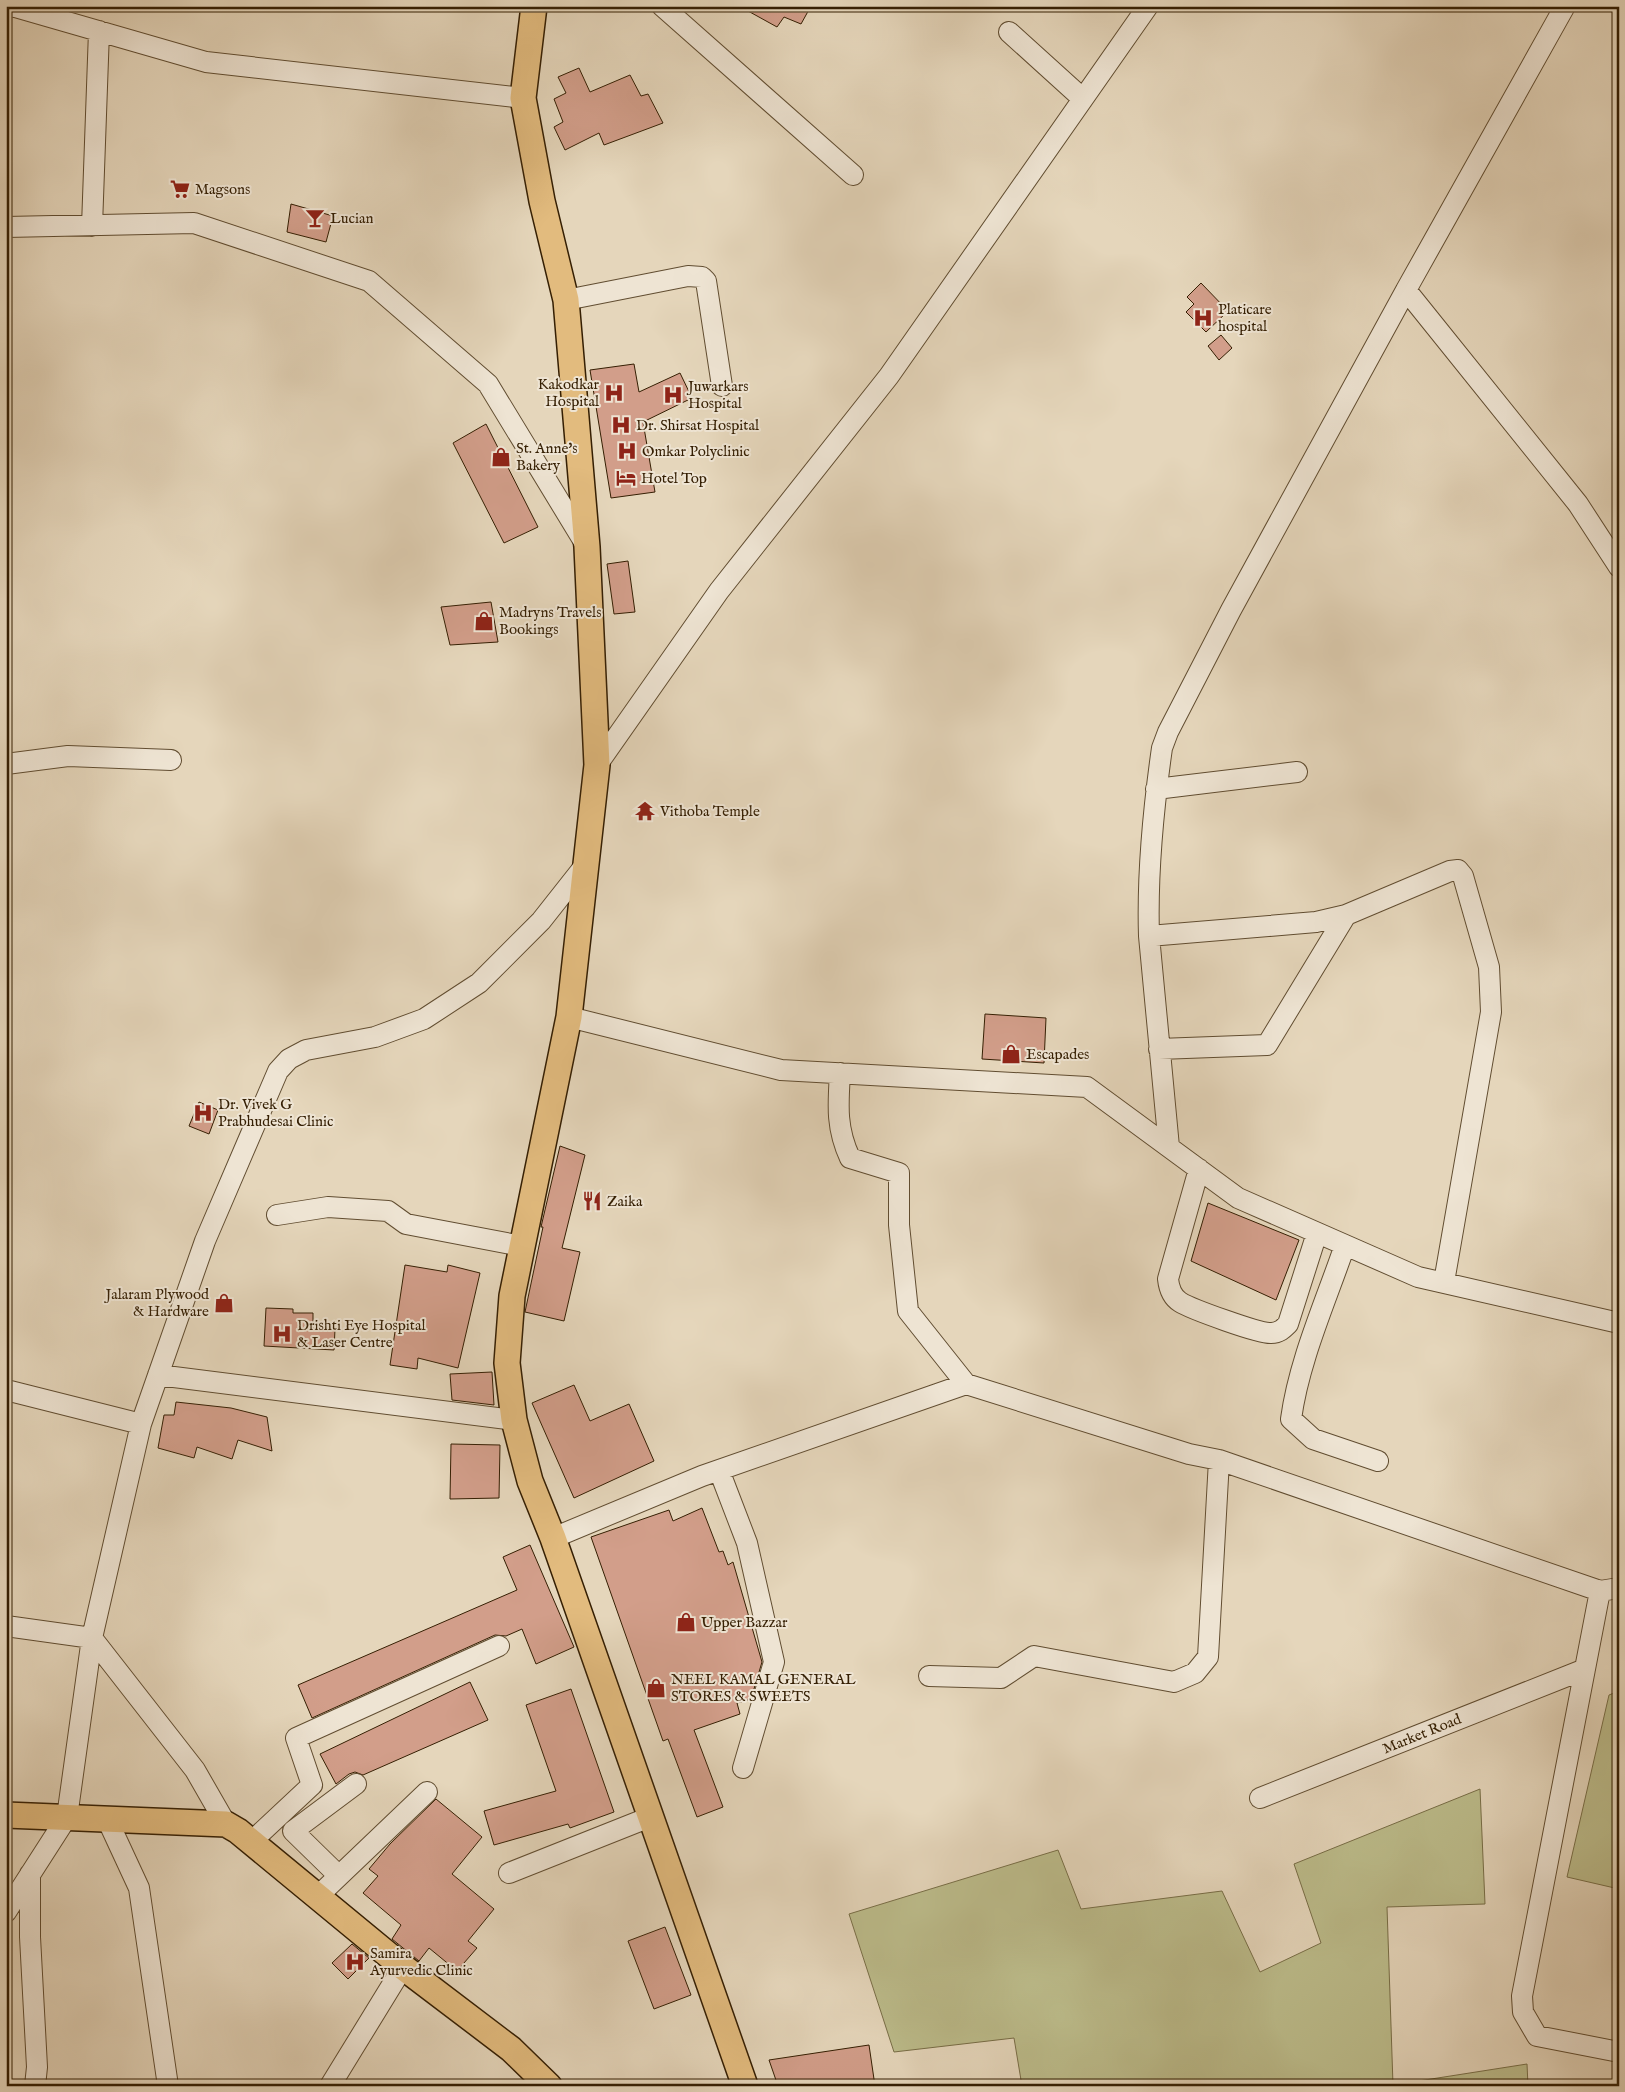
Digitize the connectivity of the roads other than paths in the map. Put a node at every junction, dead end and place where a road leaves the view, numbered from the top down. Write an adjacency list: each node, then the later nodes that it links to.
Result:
1 (6, 6): 6 (street)
2 (534, 6): 8 (main road)
3 (662, 6): 10 (street)
4 (1148, 6): 9 (street)
5 (1565, 6): 13 (street)
6 (99, 31): 8 (street); 11 (street)
7 (1009, 32): 9 (street)
8 (523, 98): 14 (main road)
9 (1083, 99): 20 (street)
10 (853, 175)
11 (92, 226): 12 (street); 16 (street)
12 (6, 227)
13 (1406, 290): 17 (street); 22 (street)
14 (566, 300): 15 (street); 16 (main road)
15 (722, 386)
16 (587, 547): 20 (main road)
17 (1619, 567)
18 (171, 760): 19 (street)
19 (6, 764)
20 (597, 765): 23 (main road)
21 (1297, 772): 22 (street)
22 (1156, 789): 25 (street)
23 (586, 864): 26 (main road); 37 (street)
24 (1346, 915): 25 (street); 27 (street); 35 (street)
25 (1149, 936): 27 (street)
26 (569, 1017): 28 (street); 34 (main road)
27 (1159, 1050): 29 (street)
28 (840, 1073): 29 (street); 38 (street)
29 (1169, 1147): 30 (street)
30 (1199, 1169): 32 (street); 32 (street)
31 (277, 1215): 34 (street)
32 (1317, 1233): 33 (street)
33 (1345, 1245): 35 (street); 43 (street)
34 (522, 1246): 40 (main road)
35 (1444, 1282): 36 (street)
36 (1619, 1323)
37 (158, 1375): 40 (street); 41 (street)
38 (966, 1384): 42 (street); 44 (street)
39 (6, 1390): 41 (street)
40 (514, 1420): 45 (main road)
41 (141, 1424): 48 (street)
42 (1219, 1460): 46 (street); 51 (street)
43 (1378, 1461)
44 (719, 1470): 45 (street); 52 (street)
45 (553, 1538): 58 (main road)
46 (1609, 1590): 50 (street)
47 (6, 1626): 48 (street)
48 (92, 1638): 57 (street); 60 (street)
49 (499, 1646): 61 (street)
50 (1585, 1669): 55 (street, Market Road); 68 (street)
51 (929, 1676)
52 (743, 1768)
53 (356, 1784): 64 (street)
54 (427, 1792): 64 (street)
55 (1260, 1798)
56 (6, 1815): 57 (main road)
57 (67, 1817): 59 (main road); 63 (street)
58 (650, 1817): 62 (street); 73 (main road)
59 (107, 1819): 60 (main road); 70 (street)
60 (226, 1824): 61 (main road)
61 (251, 1842): 65 (main road)
62 (509, 1873)
63 (30, 1874): 66 (street); 69 (street)
64 (338, 1875): 65 (street)
65 (317, 1897): 67 (main road)
66 (6, 1912)
67 (403, 1967): 71 (street); 72 (main road)
68 (1619, 2052)
69 (34, 2086)
70 (168, 2086)
71 (330, 2086)
72 (549, 2086)
73 (745, 2086)

